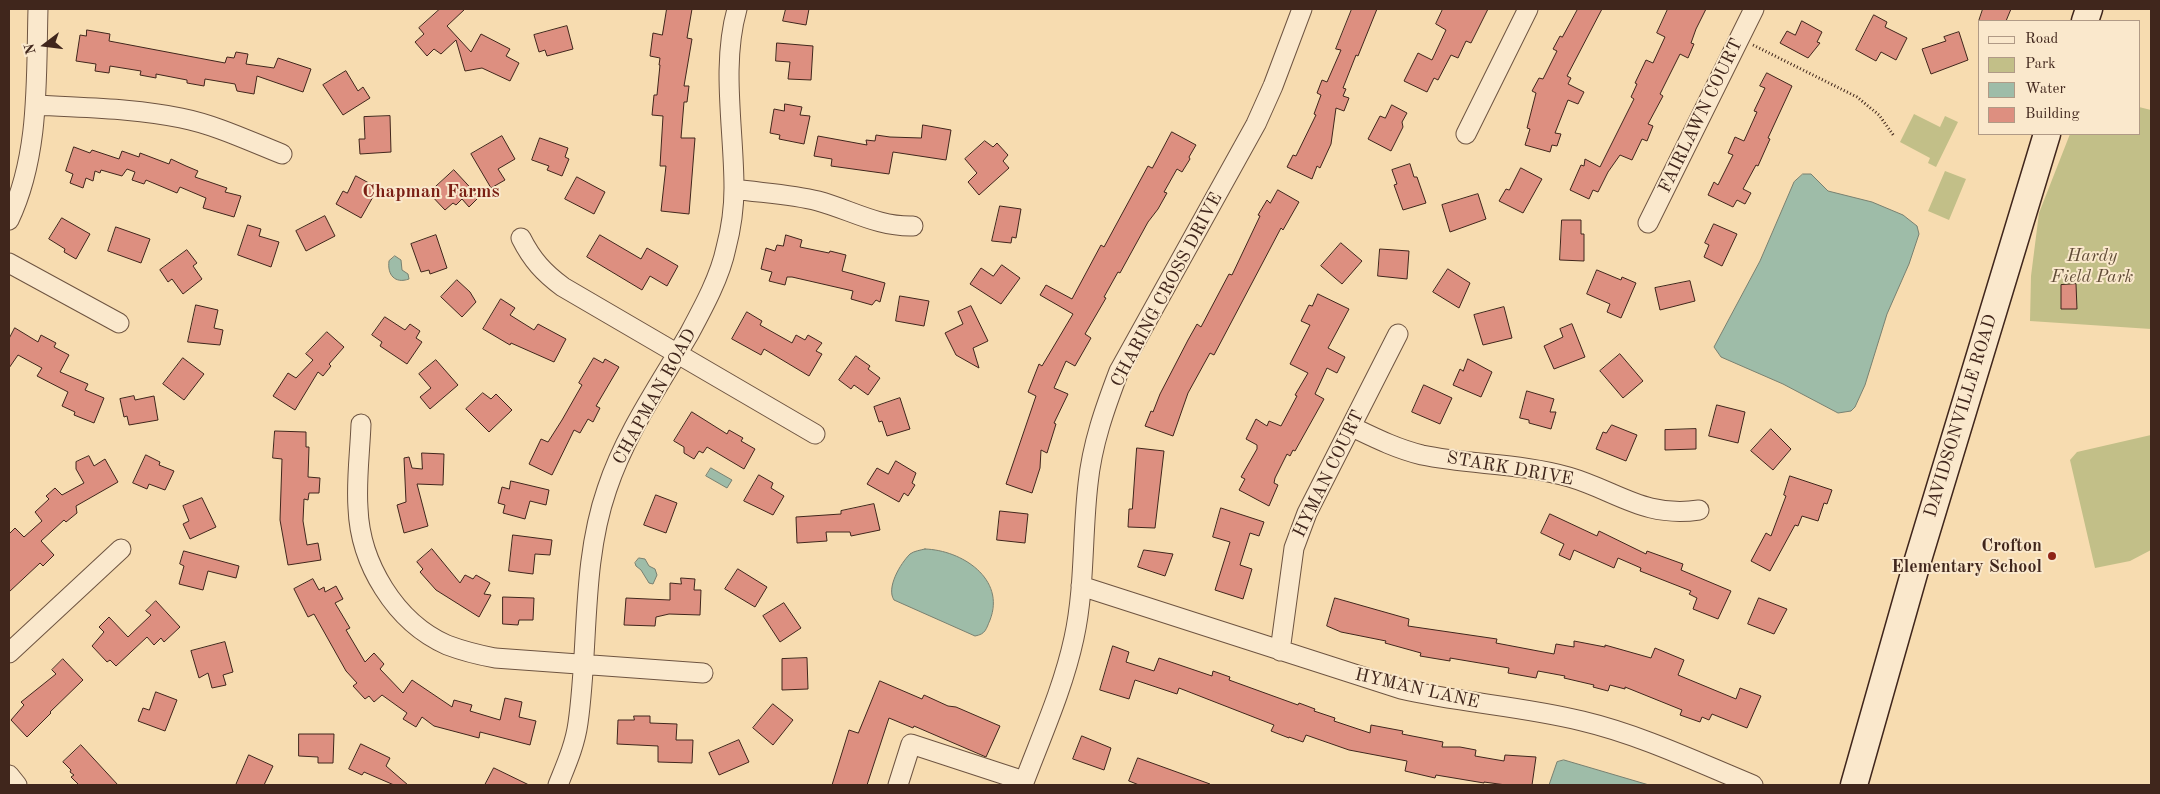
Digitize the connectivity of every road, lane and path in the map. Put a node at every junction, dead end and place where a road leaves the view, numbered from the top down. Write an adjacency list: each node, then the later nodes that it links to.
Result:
1 (38, 9): 7 (street)
2 (737, 9): 12 (street, CHAPMAN ROAD)
3 (1302, 9): 26 (street, CHARING CROSS DRIVE)
4 (1528, 9): 8 (street)
5 (1754, 9): 6 (street, FAIRLAWN COURT)
6 (1740, 38): 10 (path); 14 (street, FAIRLAWN COURT)
7 (36, 105): 11 (street); 13 (street)
8 (1466, 134)
9 (2048, 135): 37 (main road, DAVIDSONVILLE ROAD)
10 (1894, 136)
11 (282, 154)
12 (734, 189): 15 (street); 20 (street, CHAPMAN ROAD)
13 (9, 220)
14 (1648, 223)
15 (913, 226)
16 (521, 238): 20 (street)
17 (9, 263): 18 (street)
18 (119, 323)
19 (1398, 334): 22 (street, HYMAN COURT)
20 (677, 355): 23 (street); 29 (street, CHAPMAN ROAD)
21 (361, 424): 29 (street)
22 (1352, 427): 24 (street, STARK DRIVE); 27 (street, HYMAN COURT)
23 (815, 434)
24 (1699, 510)
25 (121, 548): 28 (street)
26 (1080, 586): 27 (street, HYMAN LANE); 32 (street, CHARING CROSS DRIVE)
27 (1280, 651): 36 (street, HYMAN LANE)
28 (9, 653)
29 (583, 664): 30 (street); 34 (street, CHAPMAN ROAD)
30 (703, 673)
31 (9, 775): 33 (street)
32 (1024, 783): 35 (street)
33 (17, 785)
34 (558, 785)
35 (898, 785)
36 (1753, 785)
37 (1854, 785)

